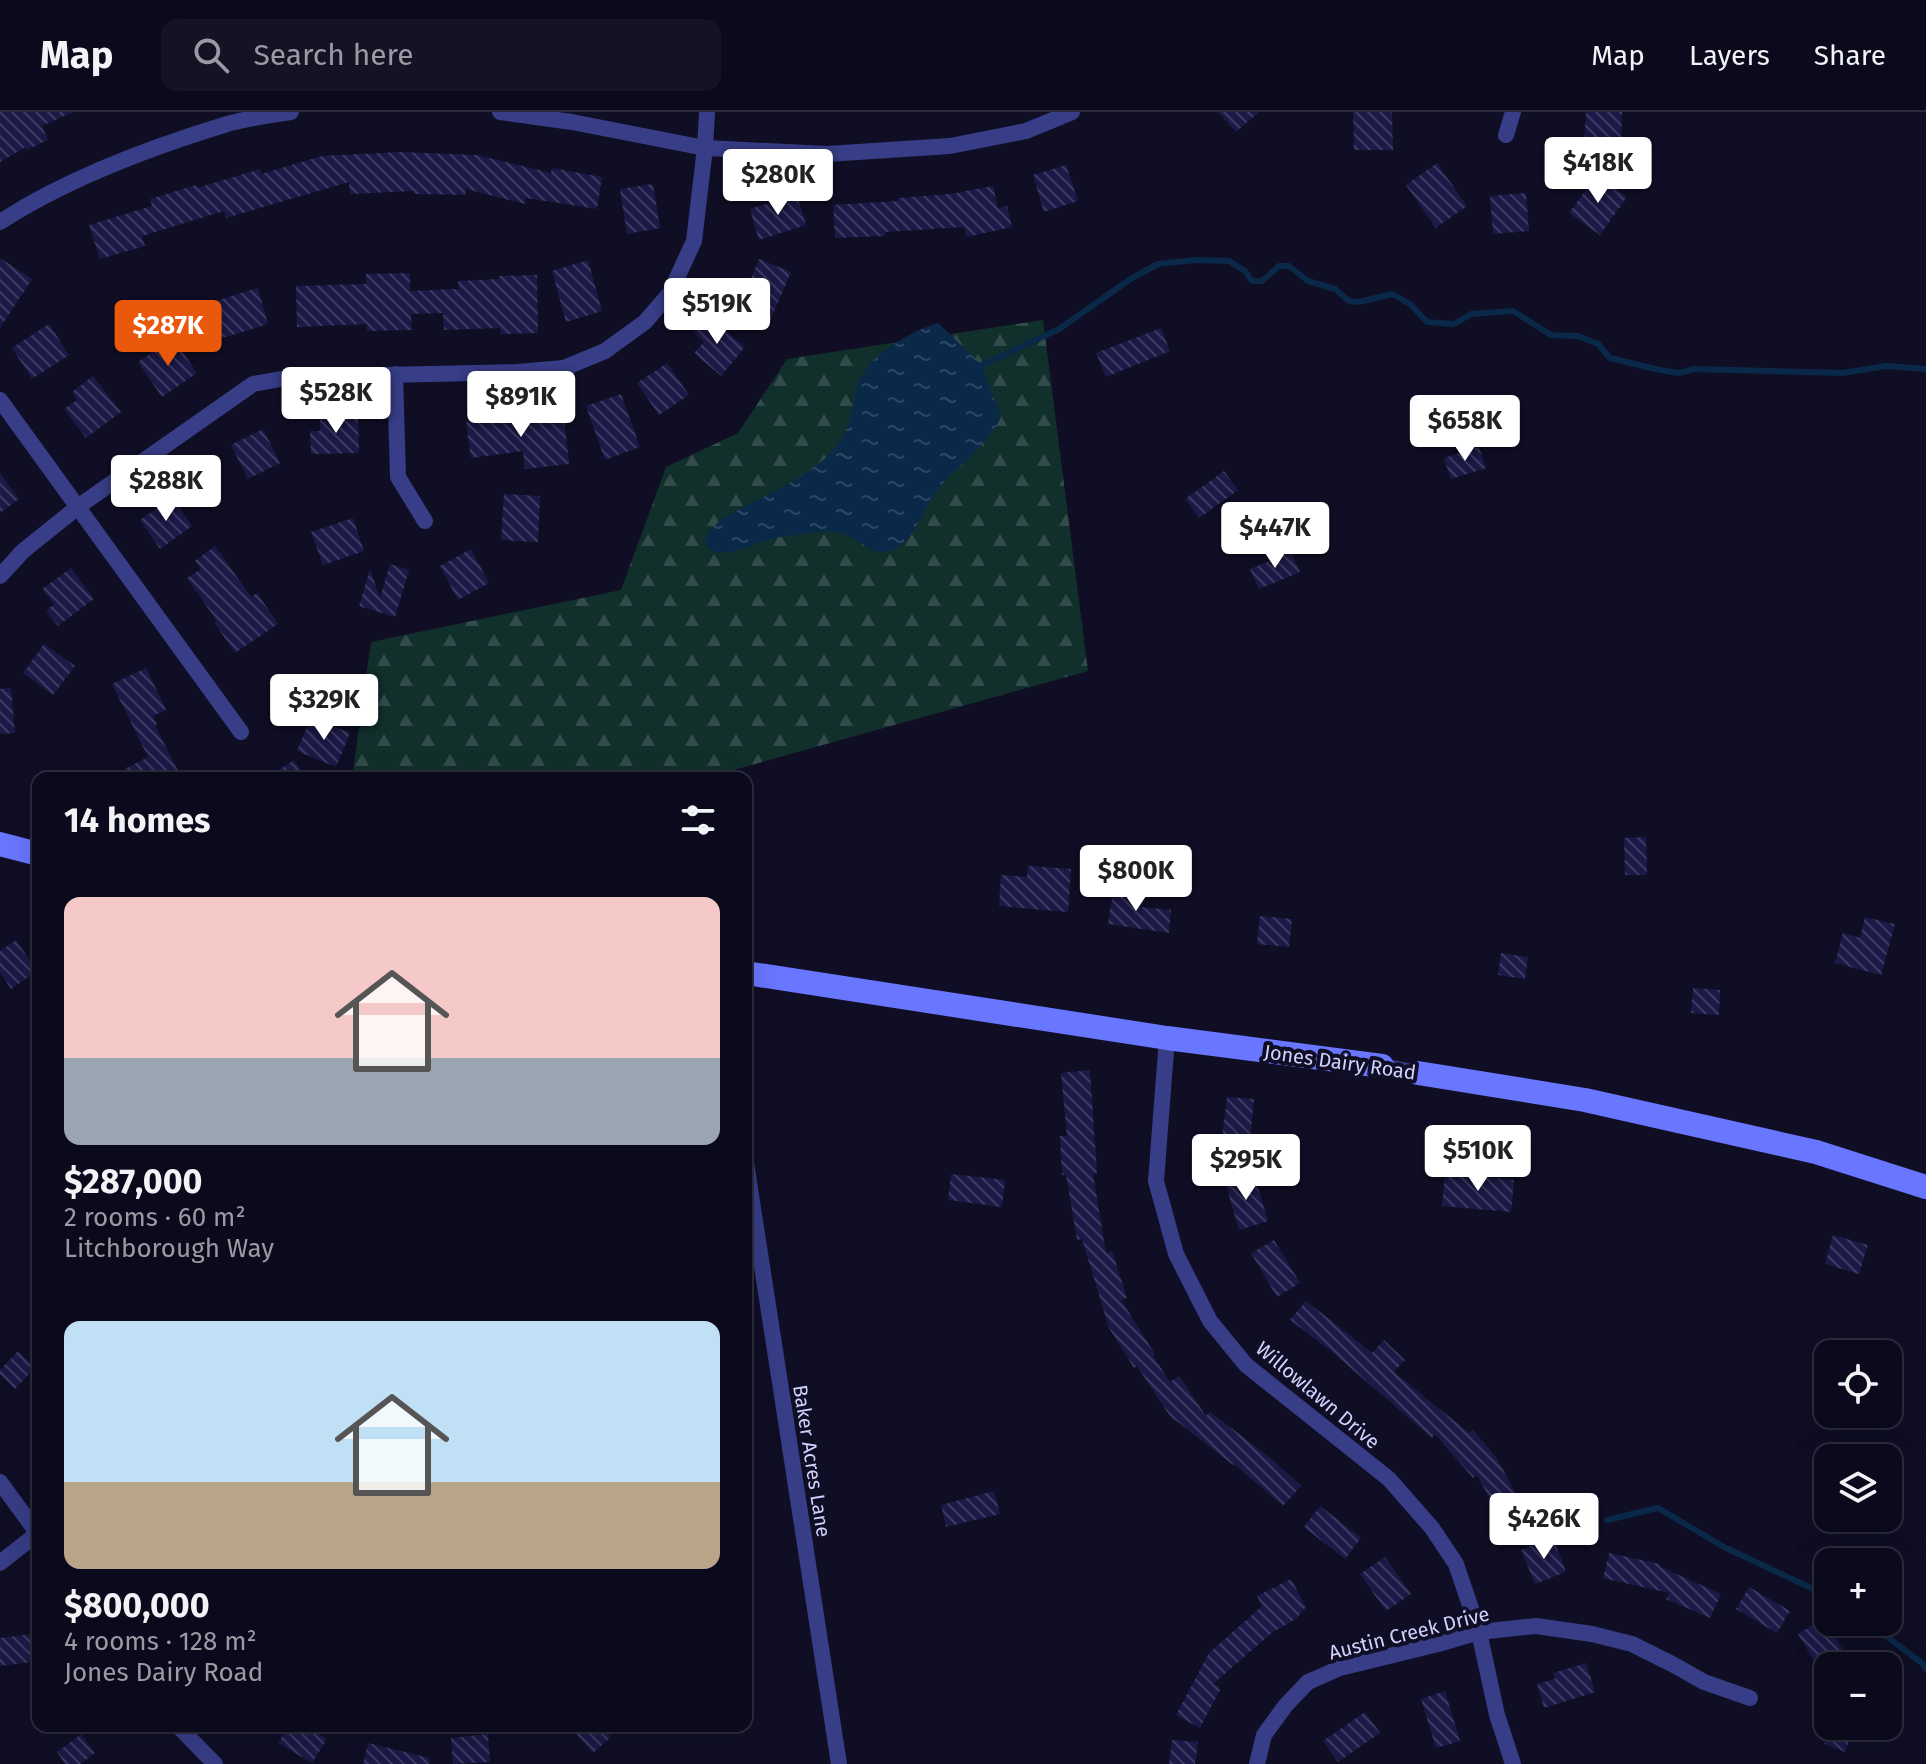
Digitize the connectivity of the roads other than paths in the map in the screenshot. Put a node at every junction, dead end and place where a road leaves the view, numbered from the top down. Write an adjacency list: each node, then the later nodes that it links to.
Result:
1 (291, 112): 8 (street)
2 (500, 112): 7 (street)
3 (707, 112): 7 (street)
4 (1072, 112): 7 (street)
5 (1513, 112): 6 (street)
6 (1506, 135)
7 (705, 148): 9 (street)
8 (0, 222)
9 (395, 374): 11 (street); 12 (street)
10 (0, 400): 11 (street)
11 (79, 506): 13 (street); 14 (street)
12 (425, 521)
13 (0, 576)
14 (241, 732)
15 (0, 844): 16 (street)
16 (32, 852)
17 (752, 974): 18 (street, Jones Dairy Road)
18 (1167, 1038): 19 (street, Jones Dairy Road); 27 (street, Willowlawn Drive)
19 (1382, 1066): 20 (street, Jones Dairy Road)
20 (1418, 1073): 21 (street, Jones Dairy Road)
21 (1926, 1187)
22 (752, 1202): 31 (street, Baker Acres Lane)
23 (0, 1482): 24 (street)
24 (32, 1526)
25 (32, 1539): 26 (street)
26 (0, 1563)
27 (1479, 1632): 28 (street, Austin Creek Drive); 32 (street, Austin Creek Drive); 33 (street, Willowlawn Drive)
28 (1750, 1698)
29 (184, 1732): 30 (street)
30 (215, 1764)
31 (839, 1764)
32 (1257, 1764)
33 (1513, 1764)

